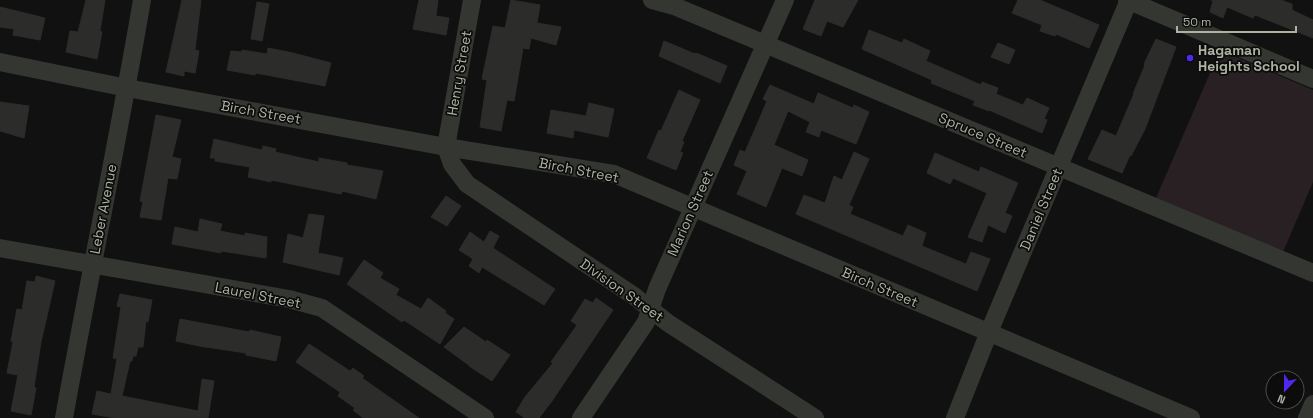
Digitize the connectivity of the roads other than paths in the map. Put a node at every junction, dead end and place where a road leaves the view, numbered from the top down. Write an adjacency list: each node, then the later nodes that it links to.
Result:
1 (142, 0): 9 (street, Leber Avenue)
2 (472, 0): 10 (street, Henry Street)
3 (652, 0): 6 (street, Spruce Street)
4 (785, 0): 6 (street, Marion Street)
5 (1128, 0): 8 (street); 11 (street, Daniel Street)
6 (765, 44): 11 (street, Spruce Street); 12 (street, Marion Street)
7 (0, 62): 9 (street, Birch Street)
8 (1313, 79)
9 (127, 88): 10 (street, Birch Street); 14 (street, Leber Avenue)
10 (446, 147): 12 (street, Birch Street); 16 (street, Division Street)
11 (1059, 167): 15 (street, Spruce Street); 17 (street, Daniel Street)
12 (693, 207): 16 (street, Marion Street); 17 (street, Birch Street)
13 (0, 248): 14 (street, Laurel Street)
14 (92, 264): 19 (street, Leber Avenue); 20 (street, Laurel Street)
15 (1313, 273)
16 (650, 308): 21 (street, Marion Street); 22 (street, Division Street)
17 (989, 332): 23 (street, Daniel Street); 24 (street, Birch Street)
18 (1313, 404): 25 (street)
19 (64, 418)
20 (485, 418)
21 (581, 418)
22 (814, 418)
23 (955, 418)
24 (1191, 418)
25 (1307, 418)

